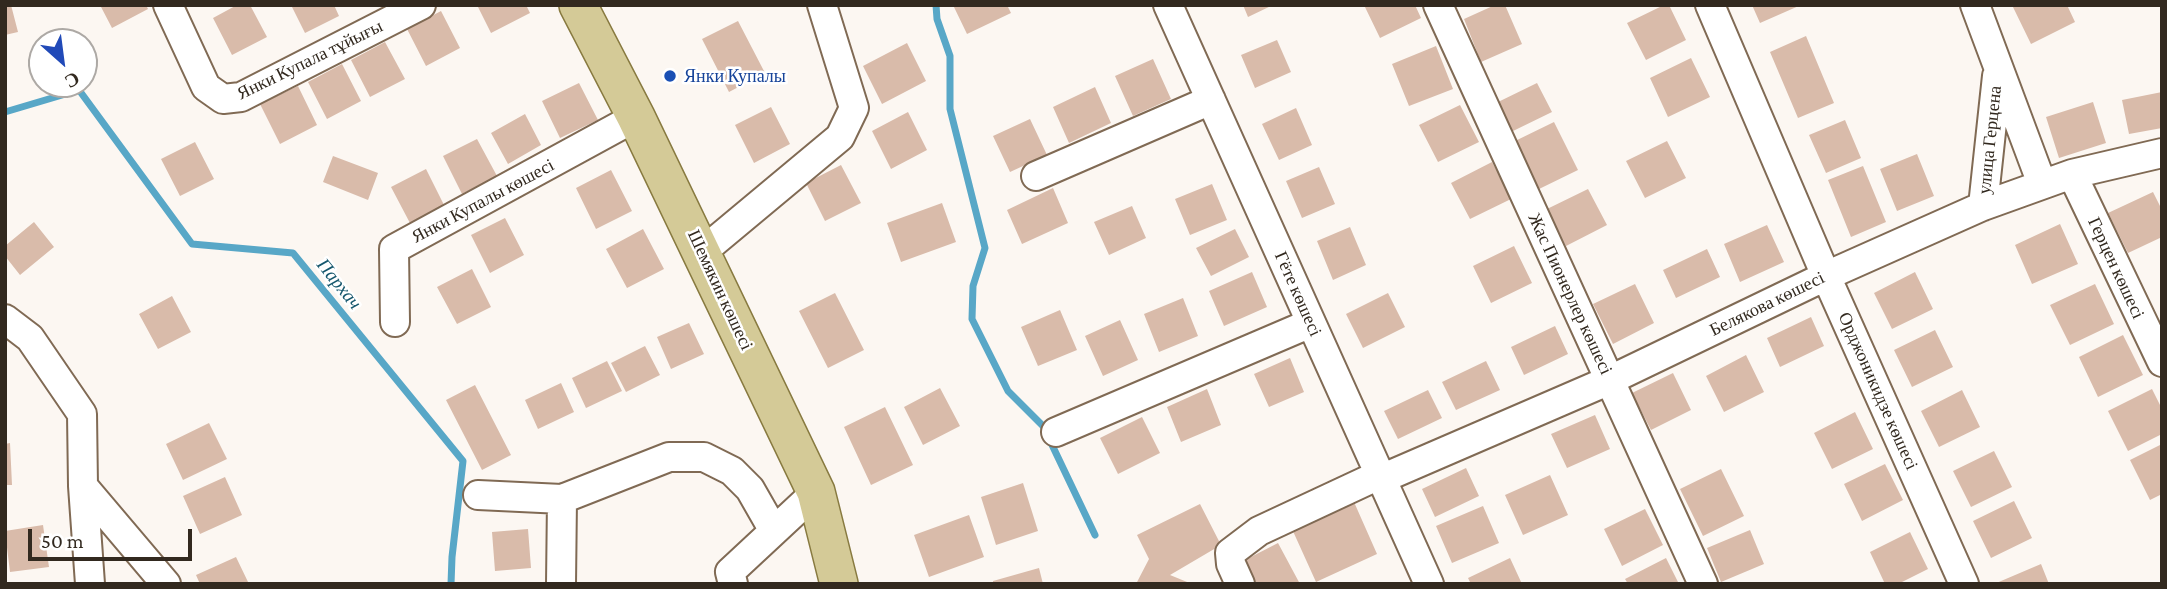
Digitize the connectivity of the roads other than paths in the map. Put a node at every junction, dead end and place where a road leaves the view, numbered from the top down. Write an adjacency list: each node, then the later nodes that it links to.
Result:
1 (167, 5): 2 (street, Янки Купала тұйығы)
2 (421, 5)
3 (578, 5): 11 (main road, Шемякин көшесі)
4 (822, 5): 17 (street)
5 (1168, 5): 10 (street, Гёте көшесі)
6 (1437, 5): 23 (street, Жас Пионерлер көшесі)
7 (1710, 5): 18 (street, Орджоникидзе көшесі)
8 (1975, 5): 9 (street)
9 (1998, 70): 15 (street, улица Герцена); 16 (street, улица Герцена)
10 (1211, 100): 14 (street); 21 (street, Гёте көшесі)
11 (636, 117): 17 (main road, Шемякин көшесі); 20 (street, Янки Купалы көшесі)
12 (2162, 153): 13 (street, Белякова көшесі)
13 (2072, 174): 15 (street, Белякова көшесі); 22 (street, Герцен көшесі)
14 (1037, 176)
15 (2042, 184): 16 (street, Белякова көшесі)
16 (1983, 206): 18 (street, Белякова көшесі)
17 (702, 252): 27 (main road, Шемякин көшесі)
18 (1826, 276): 23 (street, Белякова көшесі); 39 (street, Орджоникидзе көшесі)
19 (5, 319): 26 (street)
20 (395, 322)
21 (1311, 323): 24 (street); 25 (street, Гёте көшесі)
22 (2162, 362)
23 (1610, 380): 25 (street, Белякова көшесі); 38 (street, Жас Пионерлер көшесі)
24 (1056, 432)
25 (1380, 477): 36 (street, Белякова көшесі); 37 (street, Гёте көшесі)
26 (83, 486): 31 (street); 32 (street)
27 (816, 492): 30 (street); 35 (main road, Шемякин көшесі)
28 (478, 495): 29 (street)
29 (562, 499): 30 (street); 33 (street)
30 (774, 531): 34 (street)
31 (90, 584)
32 (166, 584)
33 (561, 584)
34 (733, 584)
35 (839, 584)
36 (1240, 584)
37 (1429, 584)
38 (1703, 584)
39 (1965, 584)

